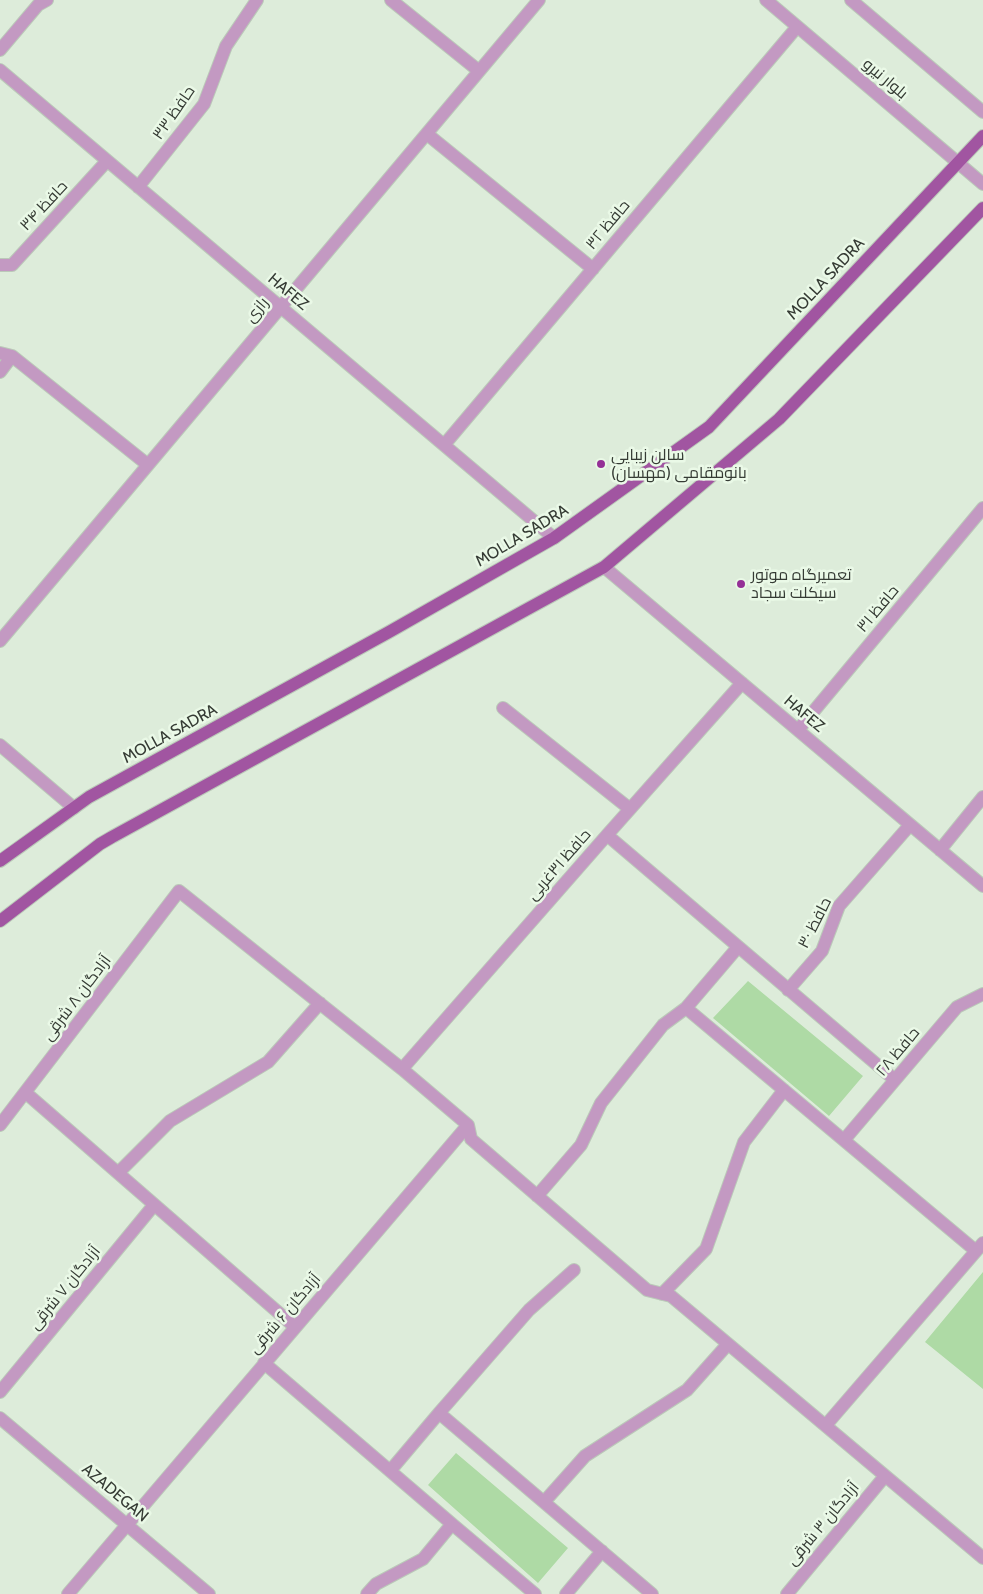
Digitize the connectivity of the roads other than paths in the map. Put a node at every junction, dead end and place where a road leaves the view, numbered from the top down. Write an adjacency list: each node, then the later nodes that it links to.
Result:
1 (47, 0): 8 (street)
2 (257, 0): 17 (street, حافظ ۳۳)
3 (391, 0): 10 (street)
4 (539, 0): 10 (street, رازی)
5 (766, 0): 7 (street, بلوار نیرو)
6 (851, 0): 11 (street)
7 (798, 27): 15 (street, بلوار نیرو); 20 (street, حافظ ۳۲)
8 (0, 50)
9 (0, 70): 14 (street, HAFEZ)
10 (479, 71): 12 (street, رازی)
11 (983, 112)
12 (427, 134): 20 (street); 21 (street, رازی)
13 (983, 136): 15 (main road, MOLLA SADRA)
14 (107, 161): 17 (street, HAFEZ); 19 (street, حافظ ۳۴)
15 (958, 163): 16 (street, بلوار نیرو); 27 (main road, MOLLA SADRA)
16 (983, 184)
17 (138, 187): 21 (street, HAFEZ)
18 (983, 208): 28 (main road)
19 (0, 265)
20 (593, 269): 24 (street, حافظ ۳۲)
21 (281, 308): 24 (street, HAFEZ); 25 (street, رازی)
22 (6, 355): 23 (street); 25 (street)
23 (0, 372)
24 (444, 445): 27 (street, HAFEZ)
25 (148, 465): 29 (street, رازی)
26 (983, 508): 32 (street, حافظ ۳۱)
27 (554, 538): 35 (main road, MOLLA SADRA)
28 (604, 567): 30 (street, HAFEZ); 42 (main road)
29 (0, 641)
30 (742, 683): 32 (street, HAFEZ); 36 (street, حافظ ۳۱غربی)
31 (503, 708): 36 (street)
32 (798, 730): 37 (street, HAFEZ)
33 (0, 745): 35 (street)
34 (983, 797): 39 (street)
35 (74, 808): 40 (main road, MOLLA SADRA)
36 (630, 809): 38 (street, حافظ ۳۱غربی)
37 (910, 825): 39 (street, HAFEZ); 44 (street, حافظ ۳۰)
38 (607, 835): 43 (street); 48 (street, حافظ ۳۱غربی)
39 (940, 850): 41 (street, HAFEZ)
40 (0, 861)
41 (983, 886)
42 (0, 920)
43 (738, 947): 44 (street); 47 (street)
44 (788, 990): 49 (street)
45 (983, 994): 49 (street, حافظ ۲۸)
46 (320, 1003): 48 (street); 51 (street, آزادگان ۸ شرقی); 55 (street)
47 (686, 1008): 50 (street); 56 (street)
48 (402, 1069): 53 (street)
49 (895, 1080): 54 (street, حافظ ۲۸)
50 (784, 1090): 54 (street); 60 (street)
51 (26, 1093): 52 (street, آزادگان ۸ شرقی); 55 (street)
52 (0, 1125)
53 (468, 1125): 56 (street); 61 (street, آزادگان ۶ شرقی)
54 (844, 1140): 58 (street)
55 (118, 1173): 57 (street)
56 (537, 1196): 60 (street)
57 (154, 1205): 61 (street); 64 (street, آزادگان ۷ شرقی)
58 (980, 1247): 67 (street)
59 (574, 1270): 65 (street)
60 (662, 1294): 62 (street)
61 (295, 1327): 63 (street, آزادگان ۶ شرقی)
62 (728, 1344): 67 (street); 70 (street)
63 (264, 1363): 68 (street); 71 (street, آزادگان ۶ شرقی)
64 (0, 1392)
65 (439, 1413): 68 (street); 70 (street)
66 (0, 1418): 71 (street, AZADEGAN)
67 (826, 1425): 69 (street)
68 (390, 1471): 72 (street)
69 (885, 1476): 74 (street); 81 (street, آزادگان ۳ شرقی)
70 (544, 1502): 73 (street)
71 (127, 1524): 75 (street, آزادگان ۶ شرقی); 76 (street, AZADEGAN)
72 (452, 1524): 77 (street); 78 (street)
73 (602, 1551): 79 (street); 80 (street)
74 (983, 1558)
75 (68, 1594)
76 (209, 1594)
77 (367, 1594)
78 (535, 1594)
79 (566, 1594)
80 (652, 1594)
81 (786, 1594)

